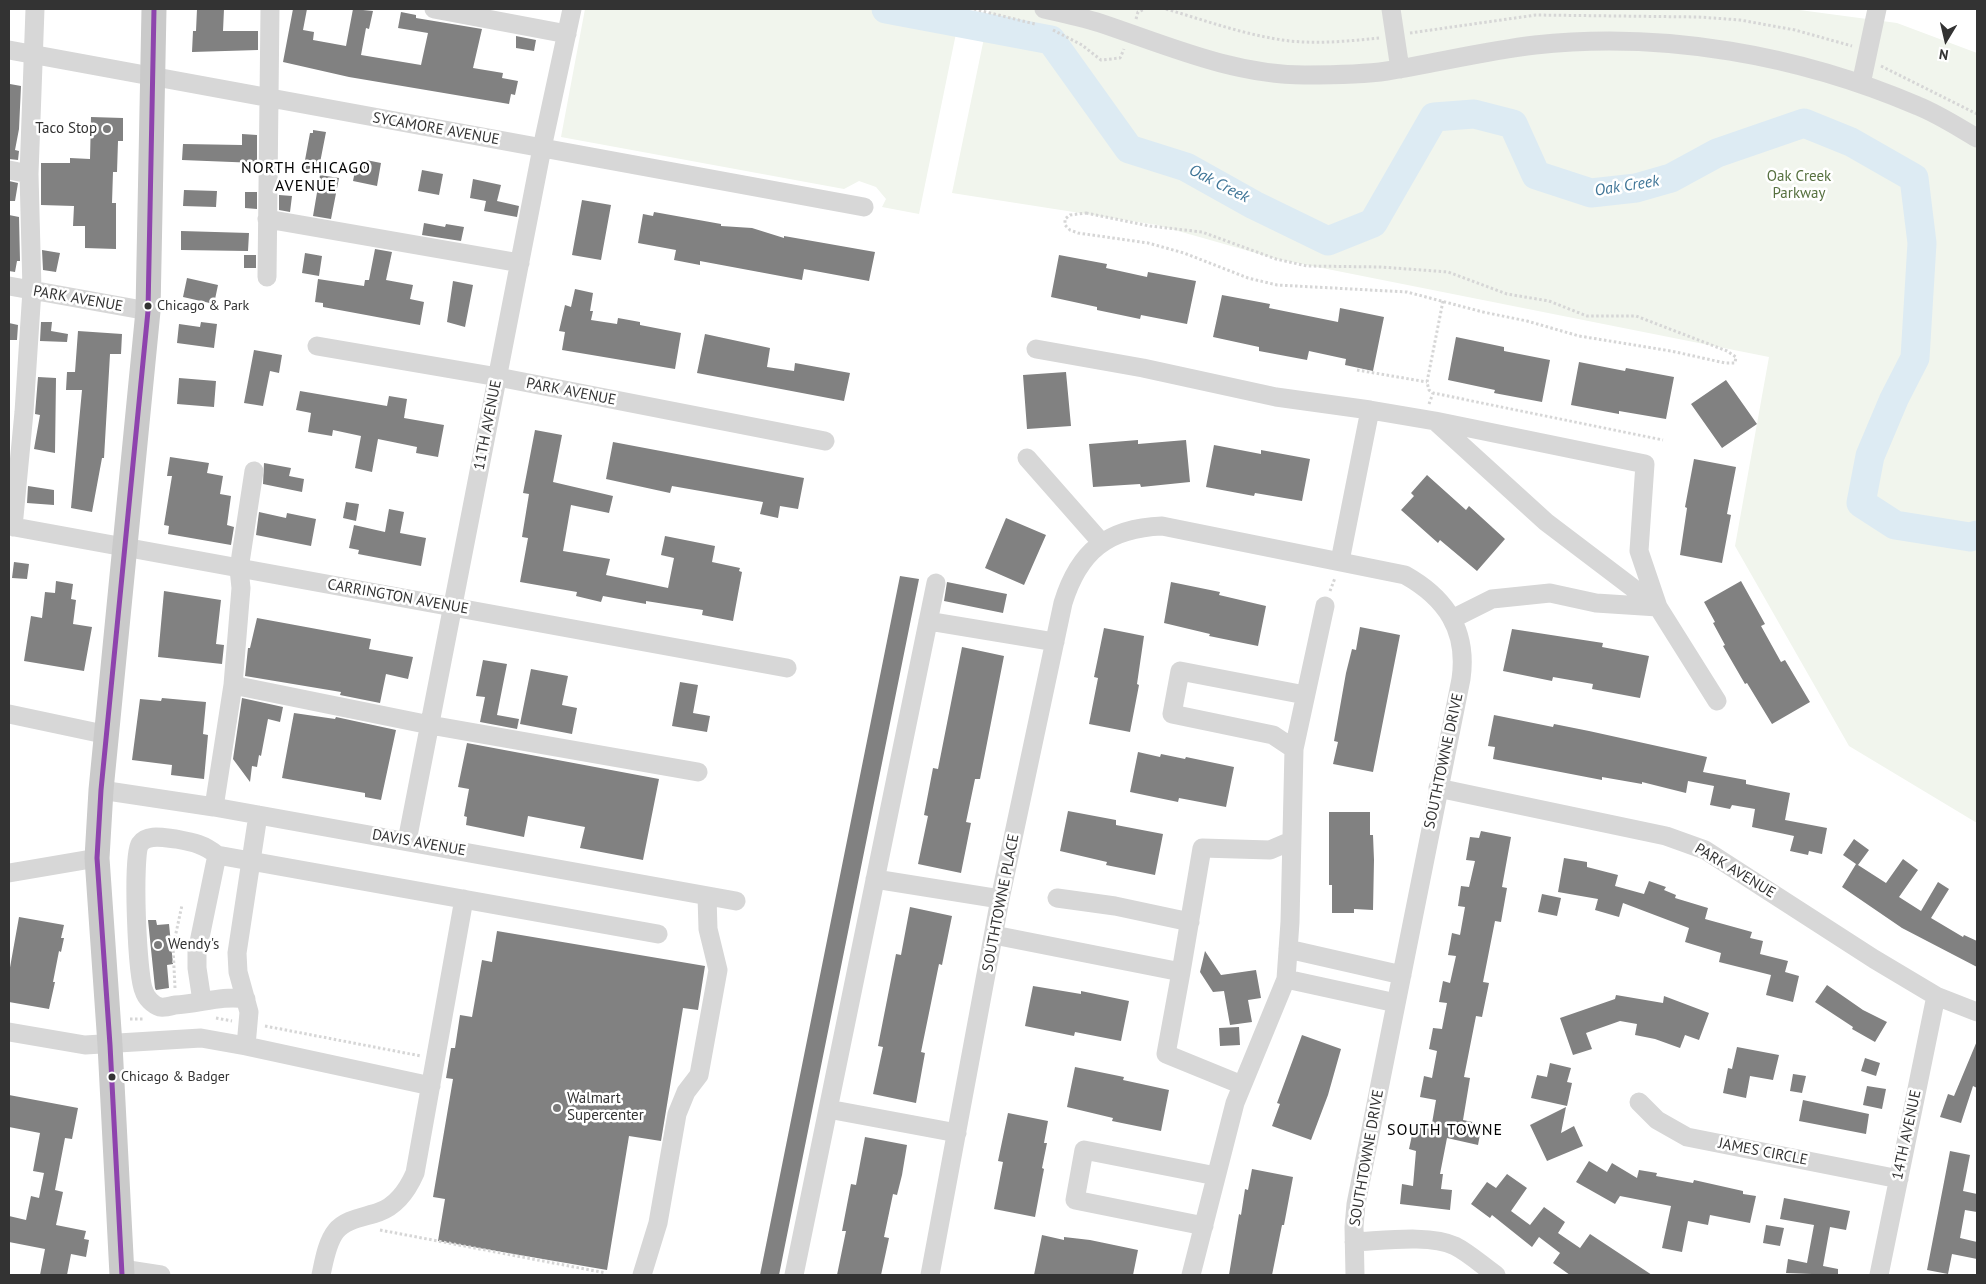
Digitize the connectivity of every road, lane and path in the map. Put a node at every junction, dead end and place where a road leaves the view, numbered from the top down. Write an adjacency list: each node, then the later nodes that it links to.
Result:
1 (35, 9): 16 (street)
2 (154, 9): 18 (main road)
3 (270, 9): 20 (street)
4 (434, 9): 13 (street)
5 (572, 9): 13 (street, 11TH AVENUE)
6 (974, 9): 10 (path)
7 (1145, 9): 11 (path)
8 (1391, 9): 17 (street)
9 (1877, 9): 19 (street)
10 (1041, 17): 17 (street)
11 (1134, 24)
12 (1047, 28): 14 (path)
13 (567, 34): 22 (street, 11TH AVENUE)
14 (1125, 46)
15 (9, 50): 16 (street, SYCAMORE AVENUE)
16 (35, 55): 18 (street, SYCAMORE AVENUE); 24 (street)
17 (1400, 69): 19 (street)
18 (153, 76): 20 (street, SYCAMORE AVENUE); 32 (main road)
19 (1861, 84): 21 (street)
20 (268, 98): 22 (street, SYCAMORE AVENUE); 26 (street)
21 (1977, 138)
22 (542, 148): 25 (street, SYCAMORE AVENUE); 27 (street, 11TH AVENUE)
23 (9, 170): 24 (street)
24 (29, 174): 30 (street)
25 (864, 207)
26 (267, 219): 27 (street); 28 (street)
27 (520, 263): 36 (street, 11TH AVENUE)
28 (267, 277)
29 (9, 286): 30 (street, PARK AVENUE)
30 (32, 290): 32 (street, PARK AVENUE); 38 (street)
31 (1443, 301): 31 (path); 37 (path)
32 (148, 311): 47 (main road)
33 (317, 346): 36 (street, PARK AVENUE)
34 (1036, 349): 39 (street)
35 (1357, 370): 37 (path)
36 (498, 378): 42 (street, PARK AVENUE); 52 (street, 11TH AVENUE)
37 (1427, 382): 41 (path)
38 (16, 410): 45 (street)
39 (1370, 410): 40 (street); 48 (street)
40 (1435, 421): 53 (street); 53 (street)
41 (1663, 440)
42 (825, 441)
43 (1027, 458): 46 (street)
44 (254, 471): 49 (street)
45 (11, 527): 47 (street, CARRINGTON AVENUE)
46 (1101, 542): 48 (street, SOUTHTOWNE DRIVE); 56 (street, SOUTHTOWNE PLACE)
47 (126, 549): 49 (street, CARRINGTON AVENUE); 63 (main road)
48 (1340, 561): 51 (path); 54 (street, SOUTHTOWNE DRIVE)
49 (239, 568): 52 (street, CARRINGTON AVENUE); 58 (street)
50 (936, 583): 55 (street)
51 (1325, 606): 59 (street)
52 (454, 607): 57 (street, CARRINGTON AVENUE); 62 (street, 11TH AVENUE)
53 (1658, 607): 54 (street); 60 (street)
54 (1452, 619): 66 (street, SOUTHTOWNE DRIVE)
55 (928, 621): 56 (street); 76 (street)
56 (1055, 642): 80 (street, SOUTHTOWNE PLACE)
57 (787, 668)
58 (233, 685): 62 (street); 68 (street)
59 (1305, 695): 64 (street); 64 (street)
60 (1717, 701)
61 (9, 714): 63 (street)
62 (430, 725): 65 (street); 70 (street, 11TH AVENUE)
63 (108, 735): 67 (main road)
64 (1294, 749): 71 (street)
65 (698, 772)
66 (1438, 788): 88 (street, SOUTHTOWNE DRIVE); 90 (street, PARK AVENUE)
67 (101, 790): 68 (street, DAVIS AVENUE); 73 (main road)
68 (214, 807): 69 (street, DAVIS AVENUE)
69 (258, 815): 70 (street, DAVIS AVENUE); 74 (street)
70 (407, 841): 77 (street, DAVIS AVENUE)
71 (1291, 841): 83 (street); 86 (street)
72 (218, 854): 74 (street); 93 (street); 94 (street)
73 (97, 858): 75 (street); 100 (main road)
74 (250, 859): 79 (street); 91 (street)
75 (9, 873)
76 (875, 879): 80 (street); 106 (street)
77 (707, 896): 81 (street, DAVIS AVENUE); 117 (street)
78 (1057, 898): 83 (street)
79 (464, 899): 84 (street); 102 (street)
80 (1000, 899): 85 (street, SOUTHTOWNE PLACE)
81 (736, 901)
82 (182, 905): 93 (path)
83 (1190, 922): 87 (street)
84 (658, 934)
85 (994, 935): 87 (street); 107 (street, SOUTHTOWNE PLACE)
86 (1288, 949): 88 (street); 89 (street)
87 (1181, 972): 103 (street)
88 (1402, 975): 92 (street, SOUTHTOWNE DRIVE)
89 (1286, 979): 92 (street); 103 (street)
90 (1936, 996): 95 (street, PARK AVENUE); 109 (street, 14TH AVENUE)
91 (246, 999): 94 (street); 98 (street)
92 (1396, 1003): 112 (street, SOUTHTOWNE DRIVE)
93 (176, 1005): 94 (street)
94 (205, 1009): 98 (path)
95 (1977, 1012)
96 (149, 1018): 97 (path)
97 (130, 1020)
98 (249, 1024): 101 (street); 102 (path)
99 (9, 1032): 100 (street)
100 (110, 1045): 101 (street); 113 (main road)
101 (246, 1046): 104 (street)
102 (436, 1059): 104 (street)
103 (1242, 1085): 108 (street)
104 (431, 1086): 116 (street)
105 (1639, 1102): 109 (street, JAMES CIRCLE)
106 (828, 1110): 107 (street); 118 (street)
107 (957, 1133): 119 (street, SOUTHTOWNE PLACE)
108 (1216, 1176): 110 (street); 110 (street)
109 (1898, 1179): 123 (street, 14TH AVENUE)
110 (1204, 1226): 120 (street)
111 (373, 1228): 114 (path)
112 (1354, 1242): 121 (street, SOUTHTOWNE DRIVE); 122 (street)
113 (122, 1272): 115 (street)
114 (606, 1273)
115 (161, 1275)
116 (321, 1275)
117 (642, 1275)
118 (794, 1275)
119 (930, 1275)
120 (1191, 1275)
121 (1355, 1275)
122 (1496, 1275)
123 (1879, 1275)

